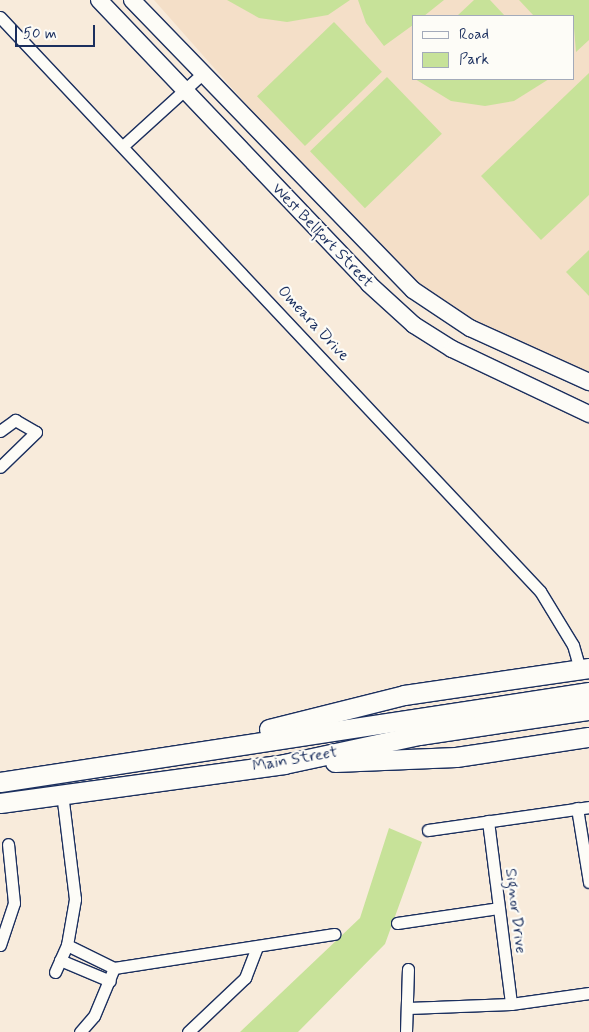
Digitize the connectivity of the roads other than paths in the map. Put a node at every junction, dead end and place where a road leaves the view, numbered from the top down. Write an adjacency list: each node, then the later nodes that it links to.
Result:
1 (98, 0): 5 (main road, West Bellfort Street)
2 (132, 0): 4 (main road, West Bellfort Street)
3 (0, 17): 6 (street, Omeara Drive)
4 (202, 74): 5 (street); 7 (main road, West Bellfort Street)
5 (182, 91): 6 (street); 8 (main road, West Bellfort Street)
6 (124, 145): 15 (street, Omeara Drive)
7 (388, 265): 8 (main road); 9 (main road, West Bellfort Street)
8 (369, 284): 11 (main road, West Bellfort Street)
9 (544, 363): 10 (main road, West Bellfort Street); 11 (main road)
10 (589, 382)
11 (534, 388): 12 (main road, West Bellfort Street)
12 (589, 414)
13 (0, 431): 14 (street)
14 (0, 467)
15 (584, 669): 19 (highway)
16 (589, 692): 19 (highway, Main Street)
17 (589, 710): 20 (highway, Main Street)
18 (589, 738): 20 (highway)
19 (149, 759): 21 (highway, Main Street)
20 (284, 764): 22 (highway, Main Street)
21 (0, 782)
22 (62, 793): 23 (highway, Main Street); 35 (street)
23 (0, 803)
24 (583, 808): 25 (street); 30 (street)
25 (488, 822): 26 (street); 31 (street, Signor Drive)
26 (428, 830)
27 (8, 844): 28 (street)
28 (12, 868): 29 (street); 34 (street)
29 (0, 870)
30 (589, 882)
31 (498, 908): 32 (street); 43 (street, Signor Drive)
32 (396, 923)
33 (334, 934): 36 (street)
34 (0, 945)
35 (67, 945): 37 (street); 38 (street)
36 (257, 947): 38 (street); 46 (street)
37 (60, 960): 40 (street); 41 (street)
38 (114, 968): 41 (street)
39 (408, 970): 44 (street)
40 (55, 972)
41 (110, 981): 45 (street)
42 (589, 993): 43 (street)
43 (512, 1004): 44 (street)
44 (408, 1008): 47 (street)
45 (80, 1032)
46 (188, 1032)
47 (406, 1032)

